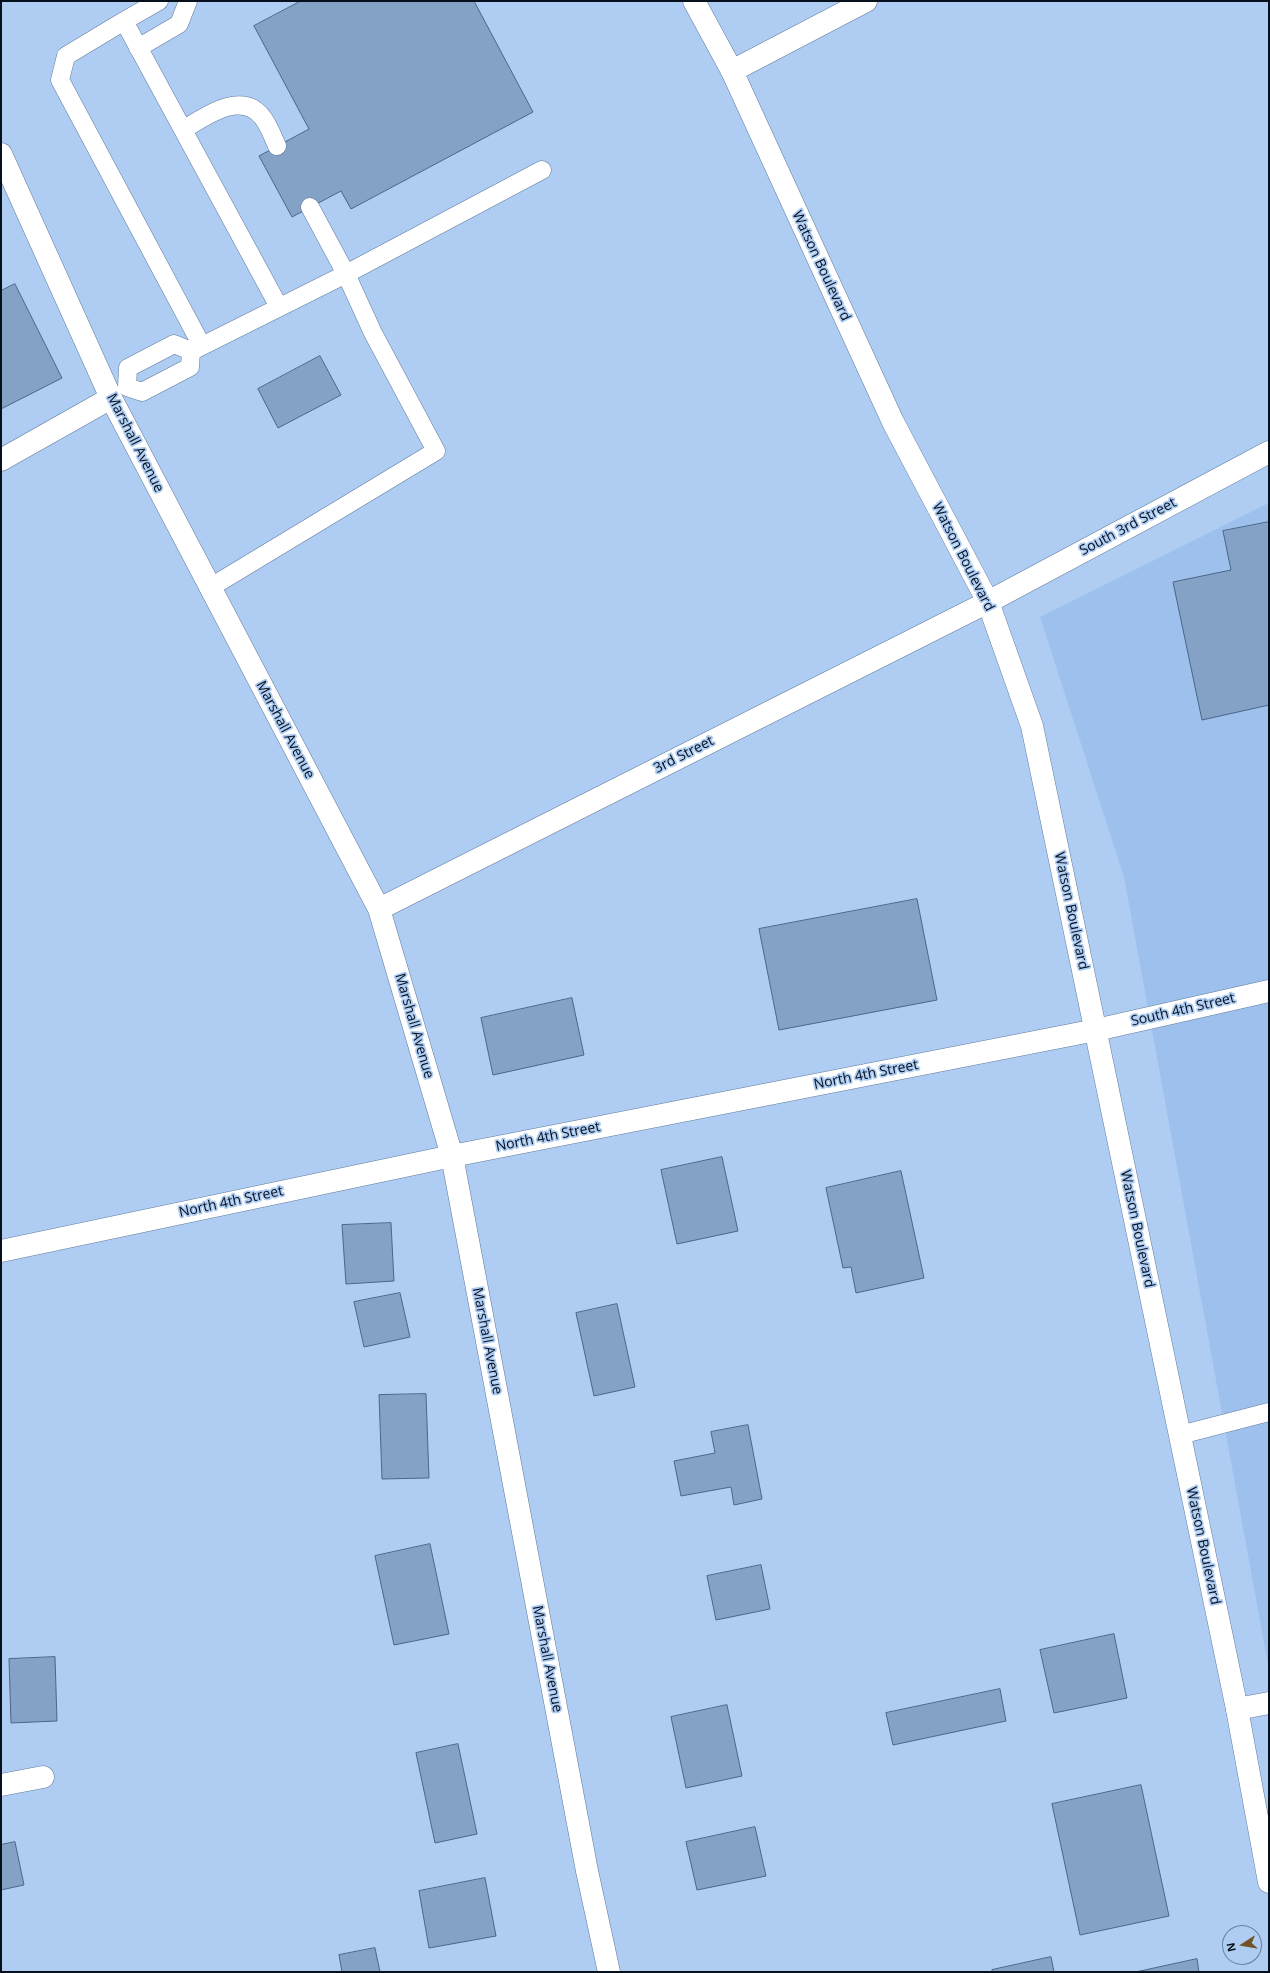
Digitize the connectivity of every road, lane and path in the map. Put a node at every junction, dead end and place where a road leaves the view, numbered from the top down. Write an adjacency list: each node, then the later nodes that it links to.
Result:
1 (159, 1): 5 (lane)
2 (188, 1): 6 (lane)
3 (694, 1): 7 (street, Watson Boulevard)
4 (866, 1): 7 (street)
5 (124, 21): 6 (lane); 15 (lane)
6 (138, 48): 8 (lane)
7 (732, 71): 20 (street, Watson Boulevard)
8 (183, 130): 9 (lane); 14 (lane)
9 (277, 146)
10 (1, 154): 16 (street, Marshall Avenue)
11 (542, 170): 13 (lane)
12 (310, 207): 13 (lane)
13 (346, 274): 14 (lane); 19 (lane)
14 (279, 307): 15 (lane)
15 (197, 348): 16 (lane); 16 (lane)
16 (119, 393): 18 (street); 19 (street, Marshall Avenue)
17 (1269, 452): 20 (street, South 3rd Street)
18 (1, 460)
19 (211, 587): 21 (street, Marshall Avenue)
20 (988, 602): 21 (street, 3rd Street); 23 (street, Watson Boulevard)
21 (379, 909): 24 (street, Marshall Avenue)
22 (1269, 990): 23 (street, South 4th Street)
23 (1096, 1030): 24 (street, North 4th Street); 27 (street, Watson Boulevard)
24 (452, 1156): 25 (street, North 4th Street); 33 (street, Marshall Avenue)
25 (1, 1251)
26 (1269, 1412): 27 (lane)
27 (1180, 1435): 29 (street, Watson Boulevard)
28 (1269, 1702): 29 (street)
29 (1237, 1709): 32 (street, Watson Boulevard)
30 (43, 1777): 31 (street)
31 (1, 1785)
32 (1269, 1882)
33 (609, 1972)

